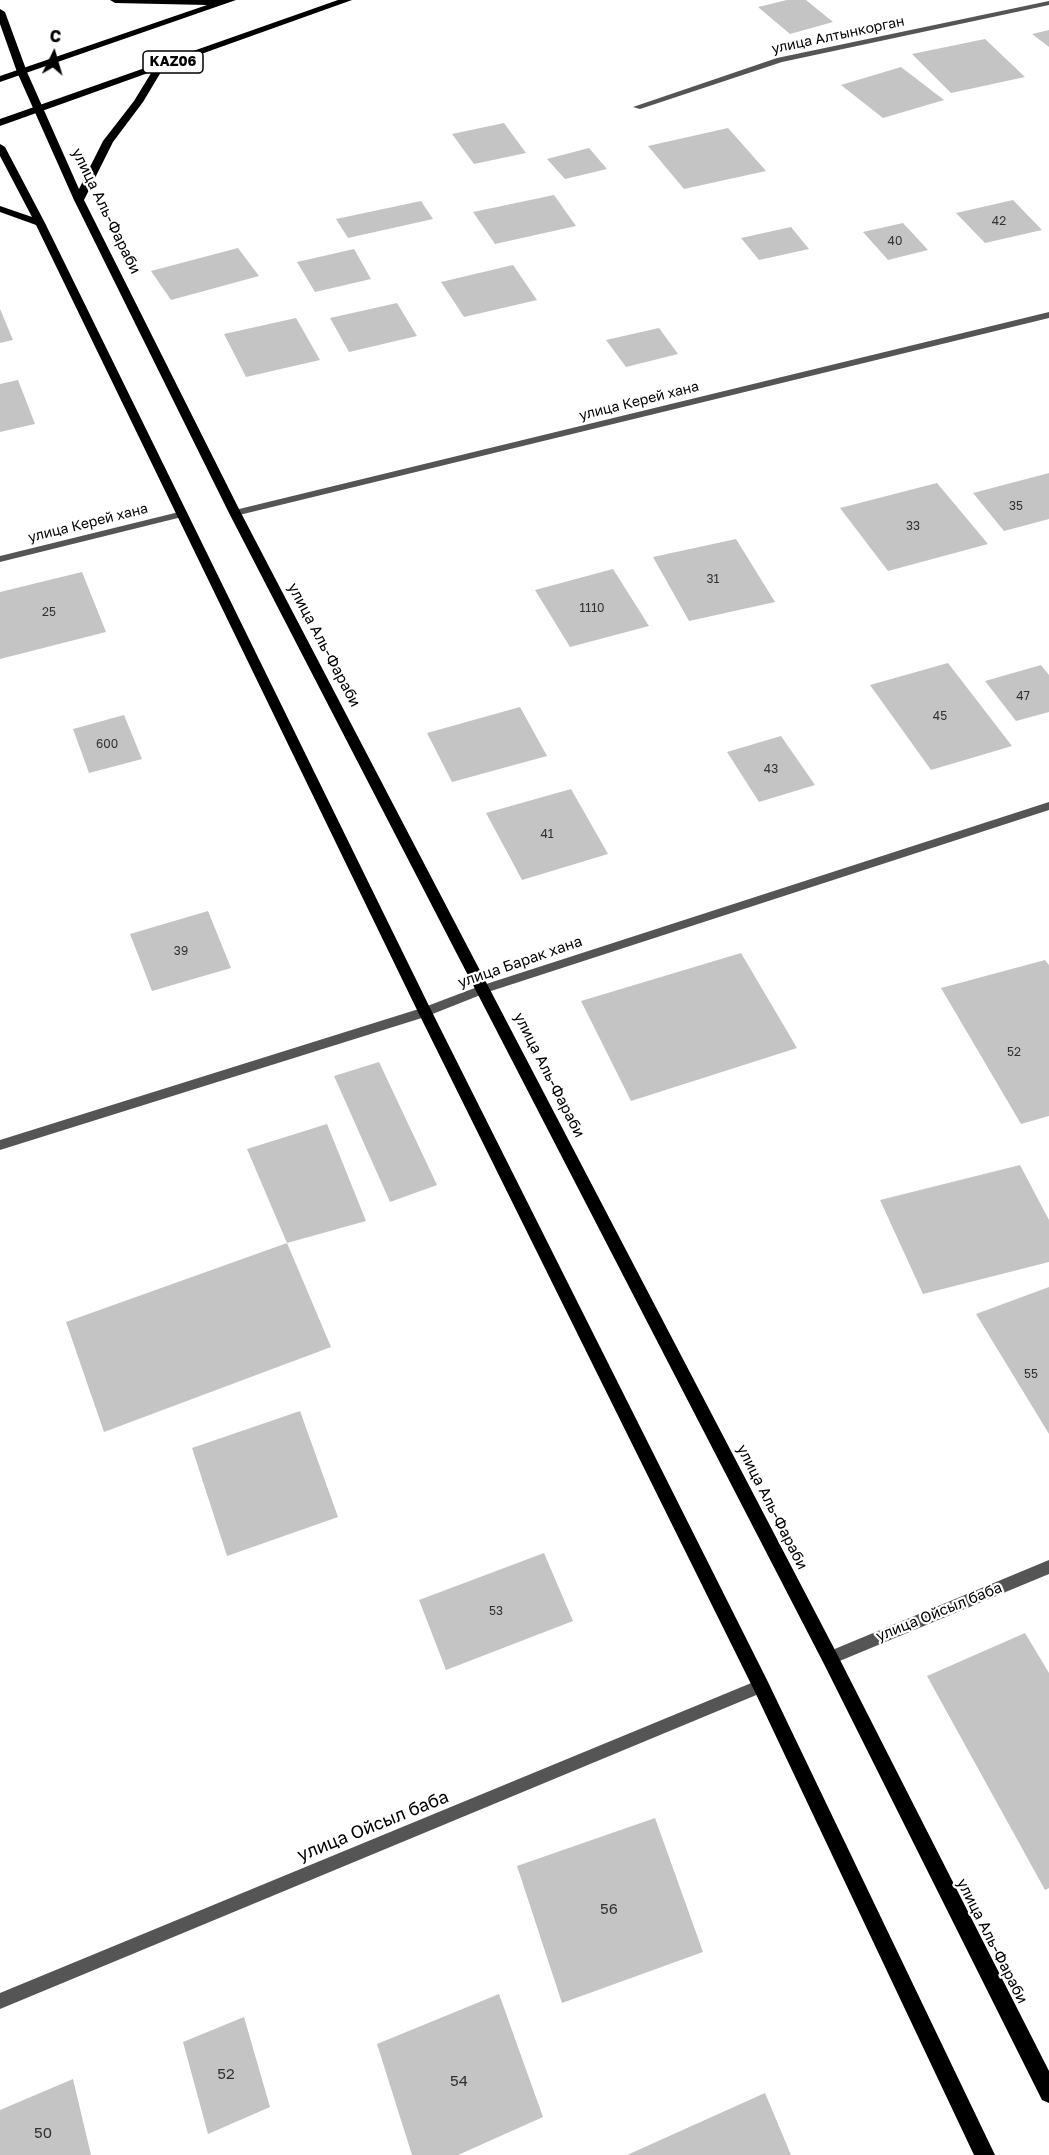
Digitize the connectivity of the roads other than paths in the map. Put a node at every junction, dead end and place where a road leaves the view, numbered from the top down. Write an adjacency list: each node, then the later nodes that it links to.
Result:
1 (115, 0): 3 (highway)
2 (347, 0): 6 (highway, KАZ06)
3 (228, 1): 7 (highway, KАZ06)
4 (1049, 3): 9 (street, улица Алтынкорган)
5 (0, 12): 7 (main road, улица Аль-Фараби)
6 (159, 67): 10 (highway, KАZ06); 13 (main road)
7 (22, 72): 8 (highway, KАZ06); 10 (main road, улица Аль-Фараби)
8 (0, 79)
9 (637, 107)
10 (38, 108): 11 (highway, KАZ06); 13 (main road, улица Аль-Фараби)
11 (0, 123)
12 (0, 147): 15 (main road)
13 (79, 200): 17 (main road, улица Аль-Фараби)
14 (0, 209): 15 (main road)
15 (40, 223): 18 (main road)
16 (1049, 315): 17 (street, улица Керей хана)
17 (235, 513): 21 (main road, улица Аль-Фараби)
18 (183, 514): 19 (street, улица Керей хана); 22 (main road)
19 (0, 559)
20 (1049, 806): 21 (street, улица Барак хана)
21 (484, 989): 22 (street, улица Барак хана); 25 (main road, улица Аль-Фараби)
22 (424, 1011): 23 (street, улица Барак хана); 26 (main road)
23 (0, 1145)
24 (1049, 1567): 25 (street, улица Ойсыл баба)
25 (830, 1658): 28 (main road, улица Аль-Фараби)
26 (761, 1686): 27 (street, улица Ойсыл баба); 29 (main road)
27 (0, 2001)
28 (1049, 2093)
29 (985, 2155)

